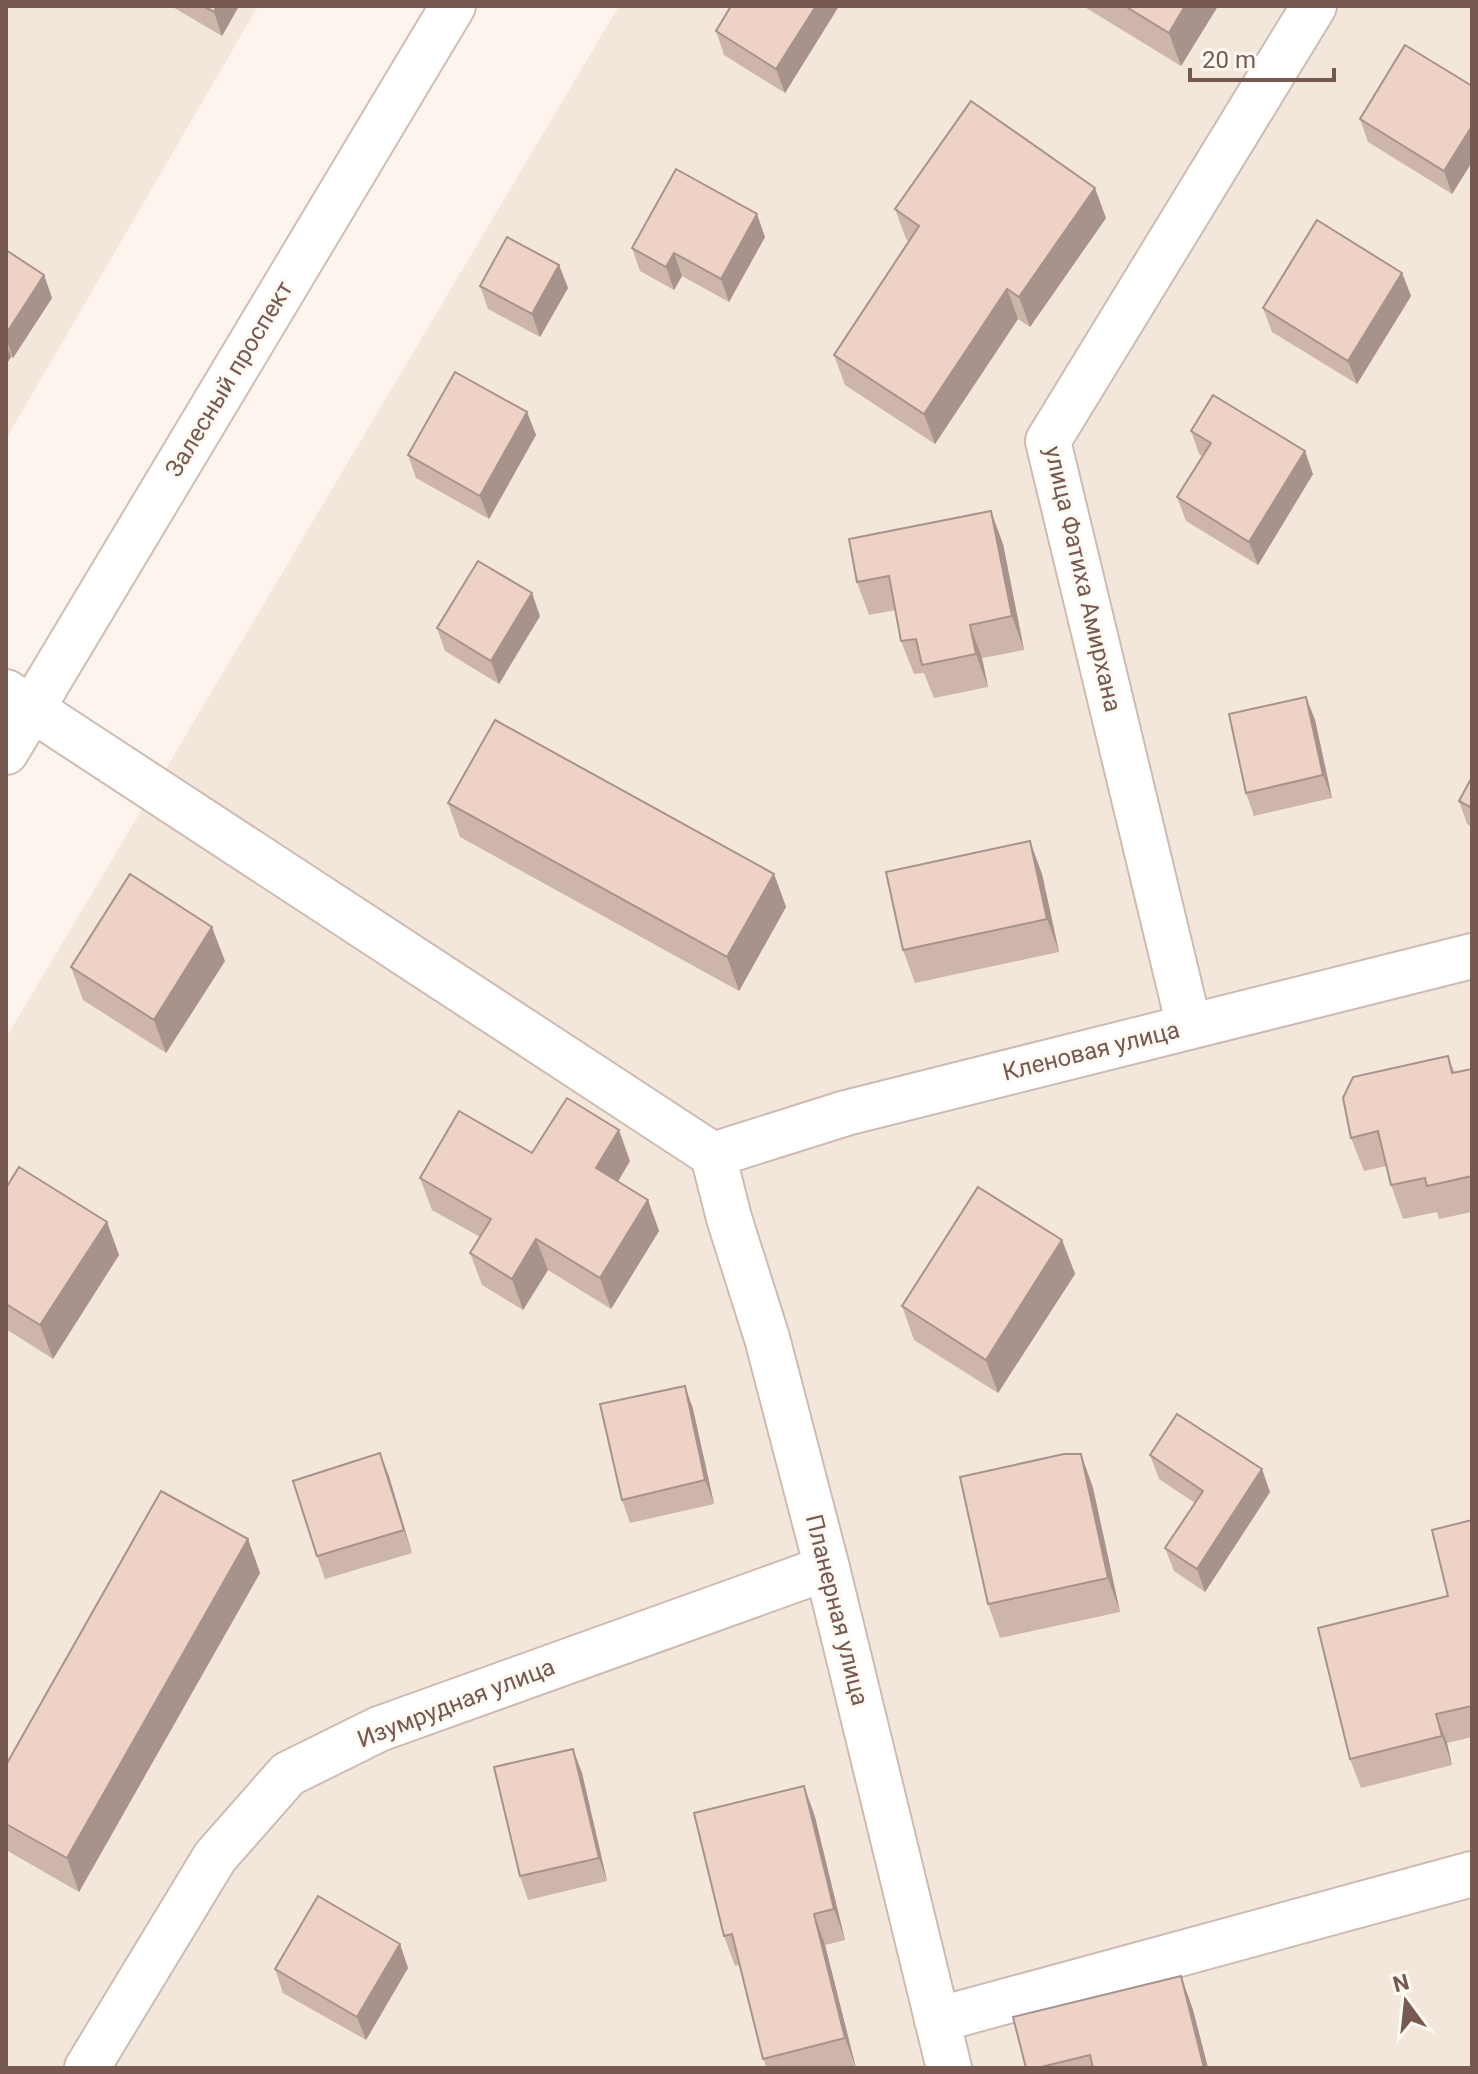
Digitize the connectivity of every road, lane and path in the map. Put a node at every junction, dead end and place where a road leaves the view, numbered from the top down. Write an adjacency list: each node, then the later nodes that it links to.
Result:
1 (453, 6): 3 (street, Залесный проспект)
2 (1314, 6): 6 (street, улица Фатиха Амирхана)
3 (19, 700): 4 (street, Залесный проспект); 7 (street)
4 (6, 752)
5 (1472, 956): 6 (street, Кленовая улица)
6 (1189, 1026): 7 (street, Кленовая улица)
7 (713, 1155): 8 (street, Планерная улица)
8 (827, 1568): 10 (street, Планерная улица); 11 (street, Изумрудная улица)
9 (1472, 1874): 10 (street)
10 (937, 2020): 12 (street, Планерная улица)
11 (87, 2068)
12 (949, 2068)

